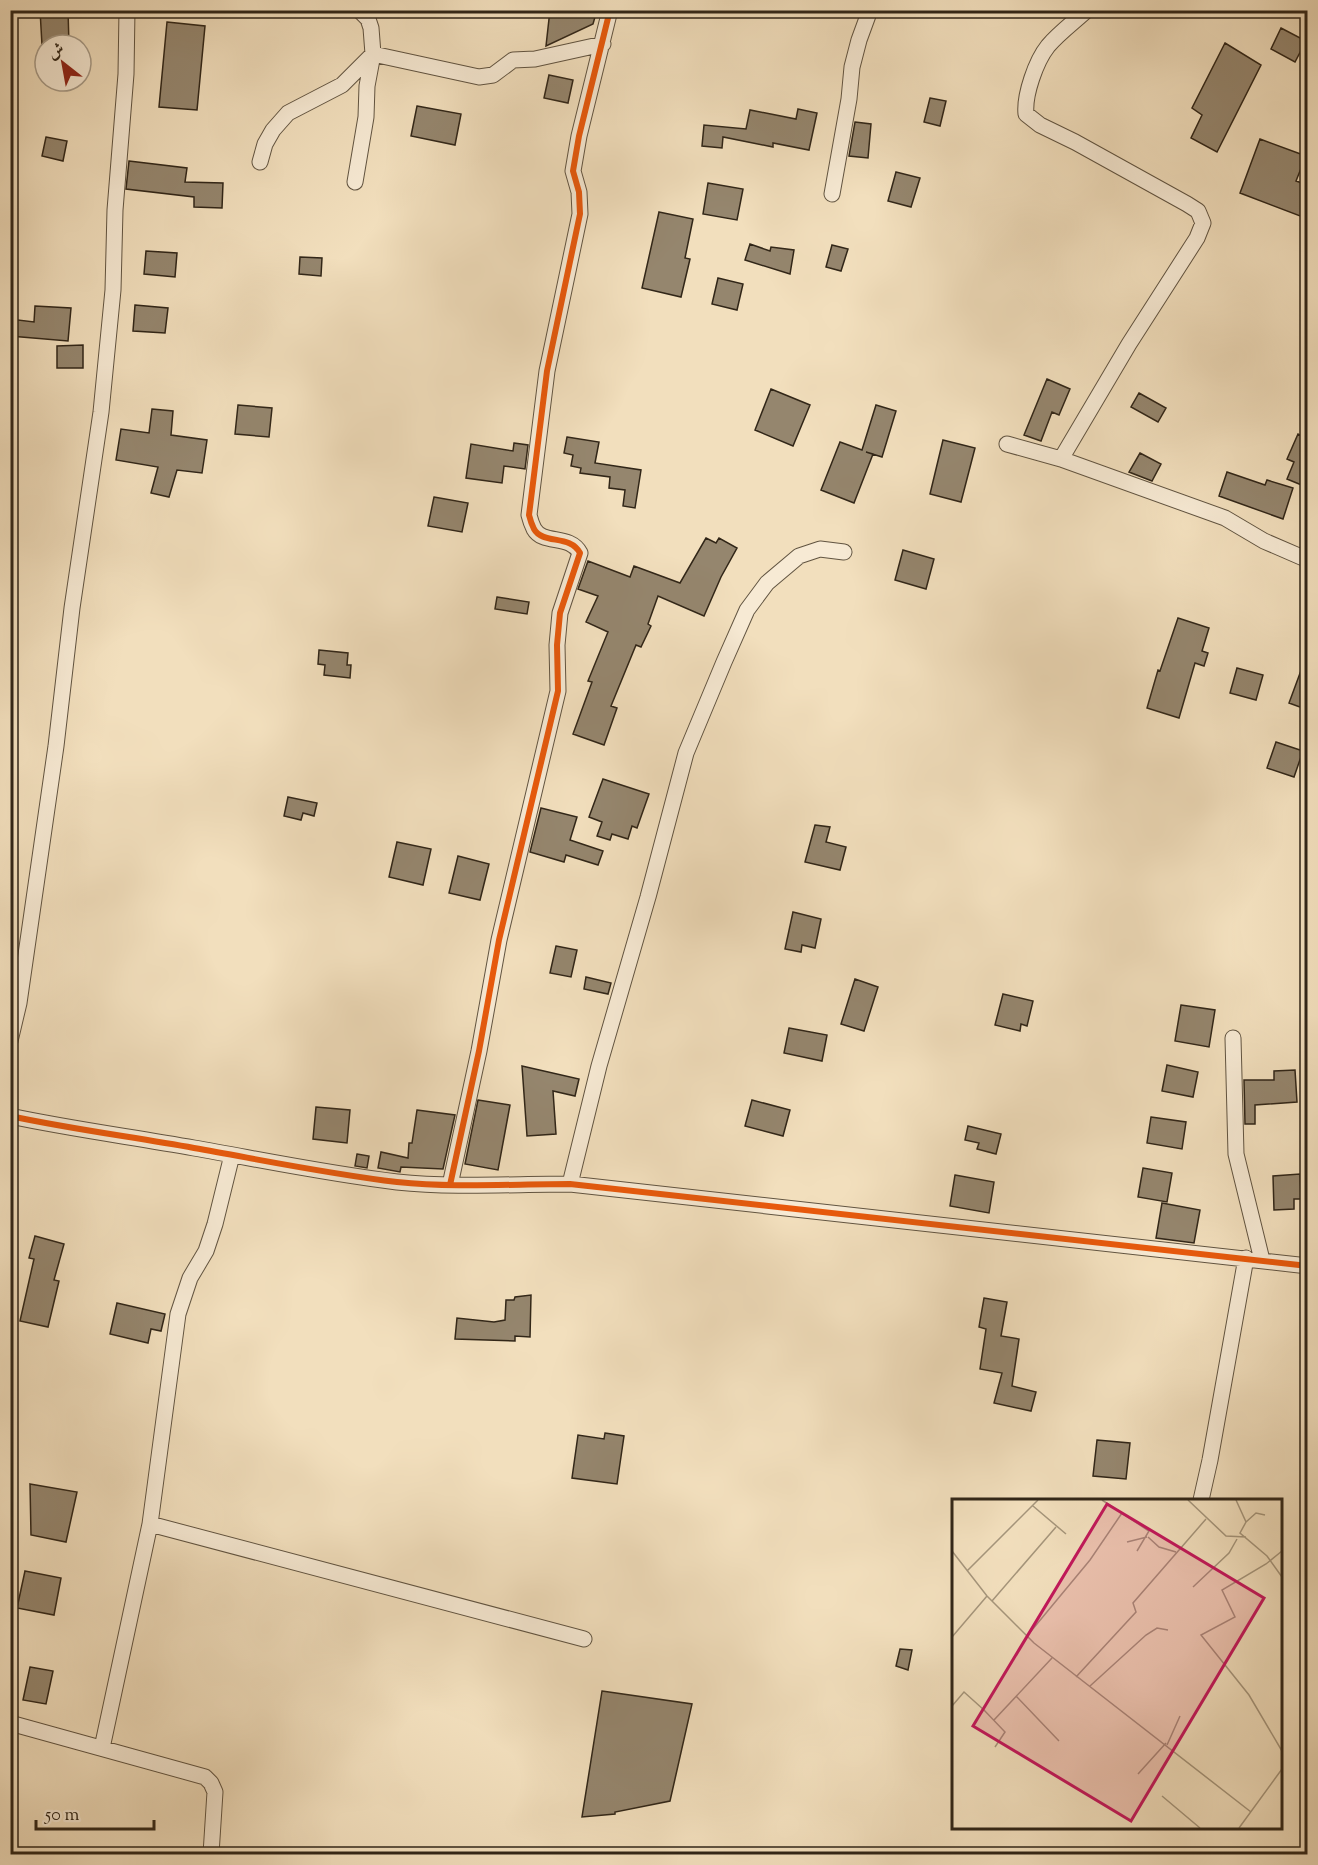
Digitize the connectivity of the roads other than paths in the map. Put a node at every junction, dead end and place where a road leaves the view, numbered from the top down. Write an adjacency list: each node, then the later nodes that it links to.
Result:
1 (127, 10): 16 (street)
2 (359, 10): 7 (street)
3 (610, 10): 6 (street)
4 (870, 10): 10 (street)
5 (1087, 10): 12 (street)
6 (603, 44): 7 (street); 20 (street)
7 (373, 54): 8 (street); 9 (street)
8 (260, 162)
9 (355, 182)
10 (832, 194)
11 (1007, 444): 12 (street)
12 (1061, 459): 14 (street)
13 (844, 552): 19 (street)
14 (1308, 560)
15 (1233, 1038): 22 (street)
16 (10, 1041)
17 (10, 1116): 18 (street)
18 (231, 1155): 20 (street); 25 (street)
19 (570, 1184): 20 (street); 21 (street)
20 (450, 1185)
21 (1246, 1258): 22 (street); 24 (street)
22 (1262, 1260): 23 (street)
23 (1308, 1266)
24 (1200, 1499)
25 (150, 1524): 26 (street); 28 (street)
26 (584, 1639)
27 (10, 1723): 28 (street)
28 (102, 1748): 29 (street)
29 (211, 1854)

